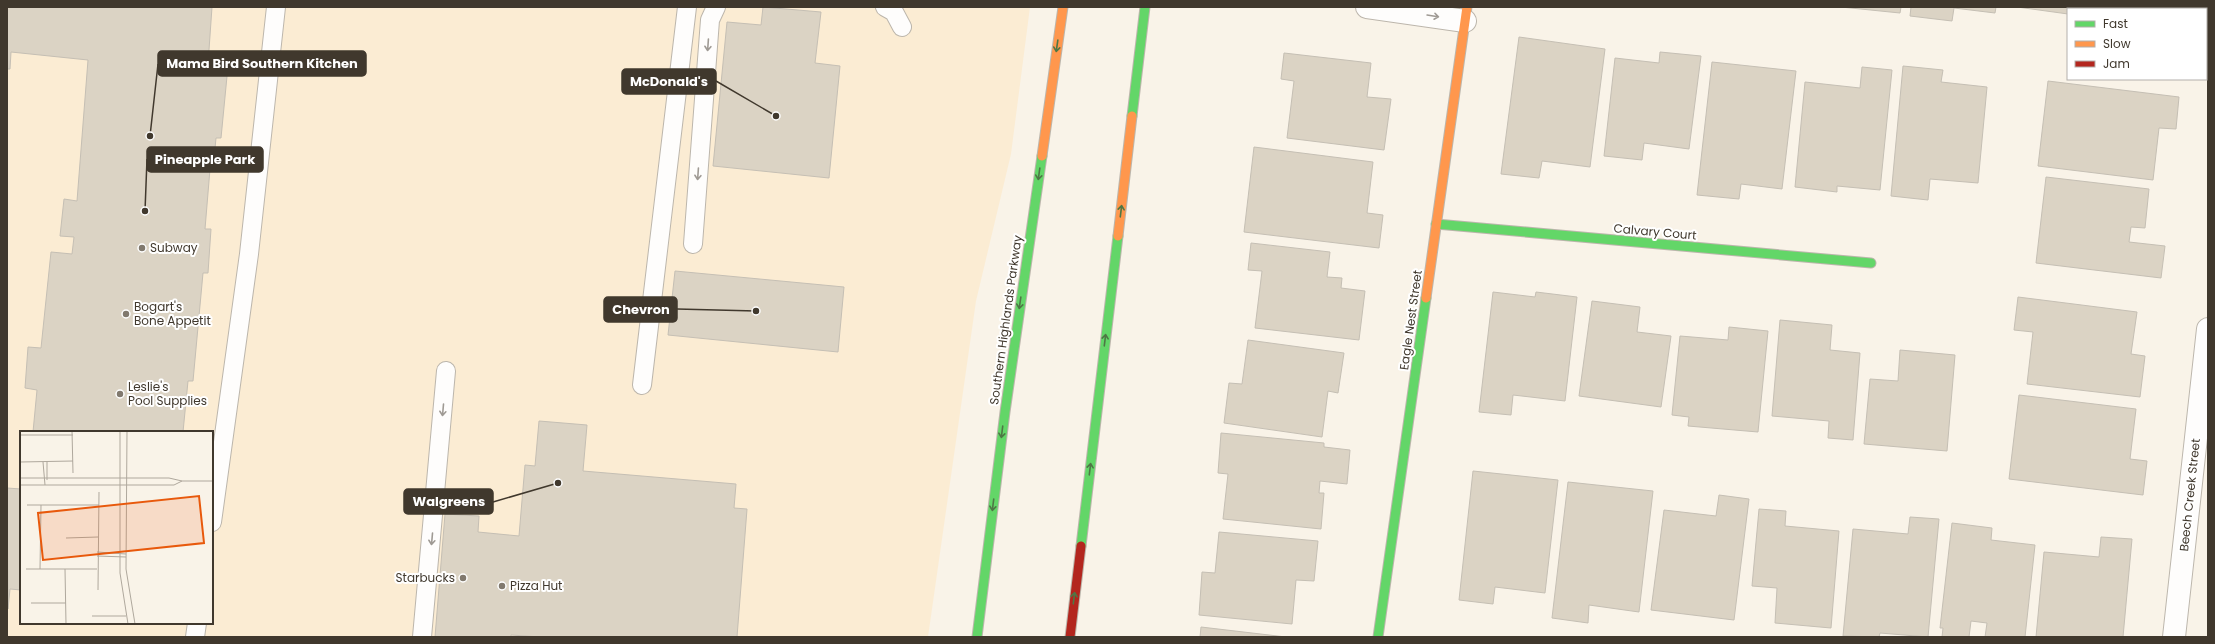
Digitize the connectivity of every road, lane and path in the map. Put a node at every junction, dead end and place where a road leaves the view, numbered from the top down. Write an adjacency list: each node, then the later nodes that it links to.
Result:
1 (276, 7): 16 (lane)
2 (687, 7): 15 (lane)
3 (716, 7): 11 (lane, one-way to 11)
4 (885, 7): 9 (lane)
5 (1062, 7): 20 (main road, Southern Highlands Parkway, one-way to 20)
6 (1145, 7): 21 (main road, one-way to 6)
7 (1367, 7): 8 (street, one-way to 8)
8 (1466, 14): 10 (main road, Eagle Nest Street)
9 (902, 27)
10 (1436, 224): 12 (main road, Calvary Court); 22 (main road, Eagle Nest Street)
11 (693, 244)
12 (1871, 263)
13 (2208, 329): 23 (street, Beech Creek Street)
14 (446, 371): 19 (lane, one-way to 19)
15 (642, 385)
16 (213, 515)
17 (197, 624): 18 (lane)
18 (195, 637)
19 (422, 637)
20 (977, 637)
21 (1070, 637)
22 (1378, 637)
23 (2174, 637)

